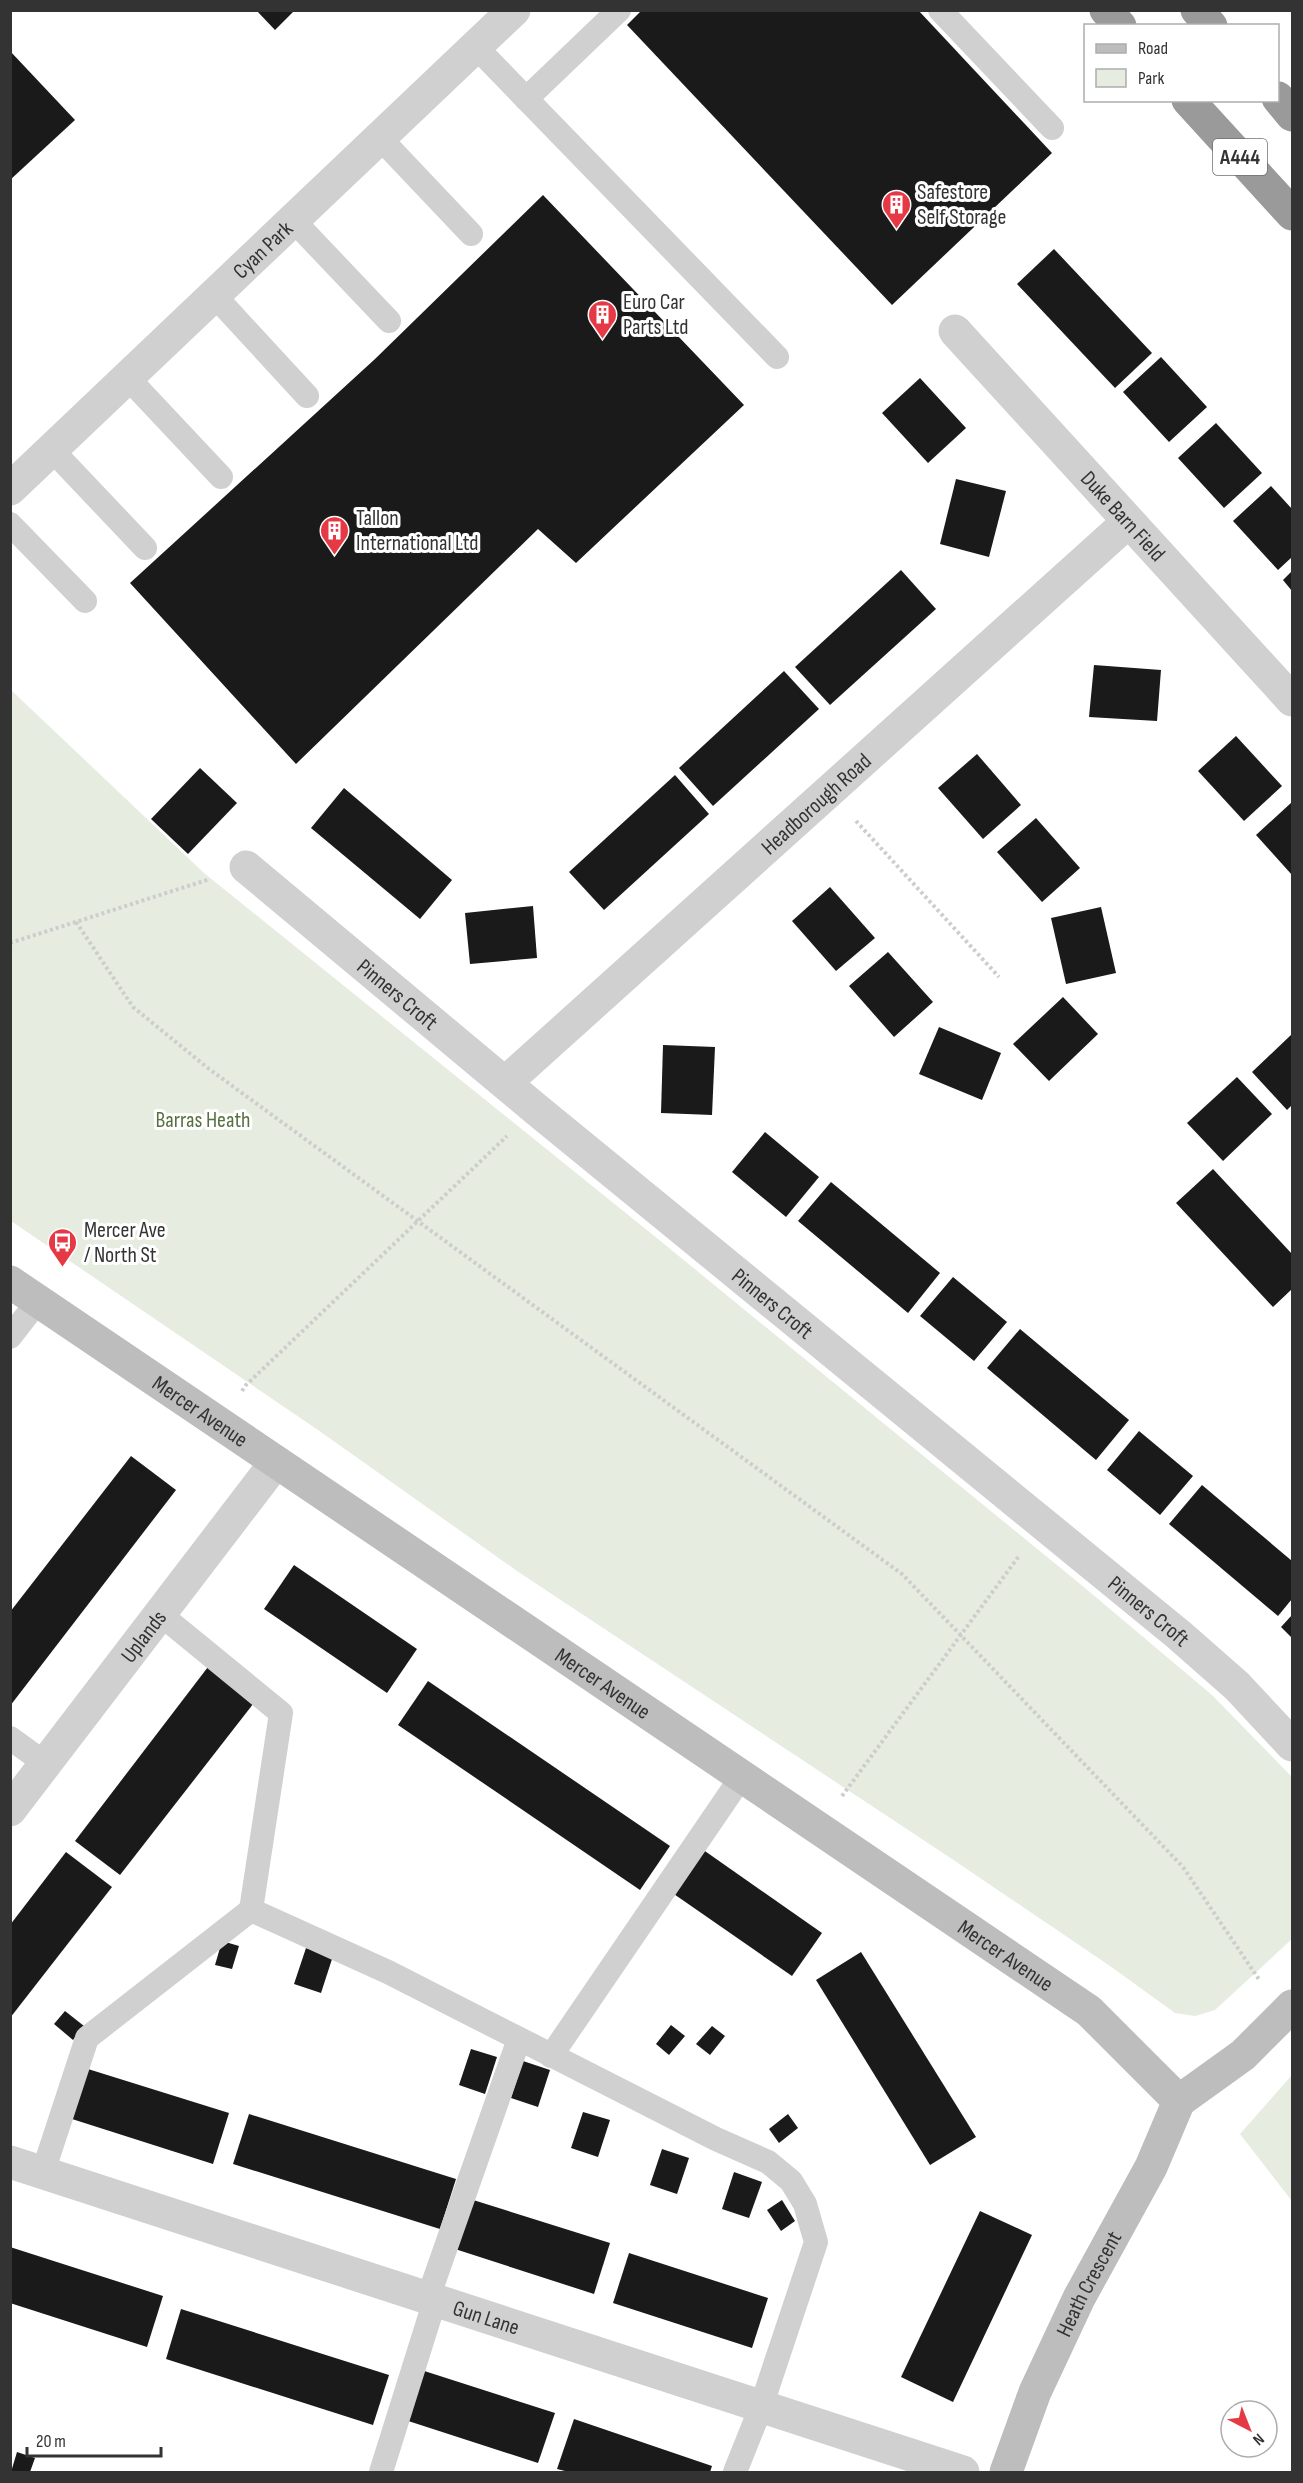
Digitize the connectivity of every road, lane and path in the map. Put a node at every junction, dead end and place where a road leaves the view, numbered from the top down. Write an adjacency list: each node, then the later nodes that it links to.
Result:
1 (514, 10): 8 (street, Cyan Park)
2 (619, 10): 9 (lane)
3 (940, 10): 13 (lane)
4 (1106, 10): 6 (highway)
5 (1197, 10): 7 (highway)
6 (1118, 24)
7 (1209, 24)
8 (476, 47): 9 (lane); 14 (street, Cyan Park)
9 (526, 99): 21 (lane)
10 (1279, 99): 12 (highway)
11 (1190, 102): 15 (highway, A444)
12 (1293, 114)
13 (1052, 128)
14 (380, 138): 16 (street, Cyan Park); 17 (lane)
15 (1293, 214)
16 (293, 220): 18 (street, Cyan Park); 19 (lane)
17 (471, 234)
18 (214, 295): 22 (street, Cyan Park); 23 (lane)
19 (388, 321)
20 (955, 331): 27 (street, Duke Barn Field)
21 (777, 357)
22 (127, 377): 24 (street, Cyan Park); 25 (lane)
23 (307, 396)
24 (53, 451): 26 (street, Cyan Park); 29 (lane)
25 (220, 477)
26 (10, 489)
27 (1128, 522): 31 (street, Duke Barn Field); 32 (street, Headborough Road)
28 (10, 524): 30 (lane)
29 (145, 548)
30 (85, 602)
31 (1293, 700)
32 (829, 791): 36 (path); 37 (street, Headborough Road)
33 (246, 867): 34 (path); 37 (street, Pinners Croft)
34 (76, 922): 35 (path); 39 (path)
35 (10, 943)
36 (999, 977)
37 (505, 1083): 38 (street, Pinners Croft)
38 (537, 1110): 39 (path); 45 (street, Pinners Croft)
39 (419, 1222): 43 (path); 47 (path)
40 (10, 1282): 41 (street, Mercer Avenue)
41 (38, 1301): 42 (lane); 43 (street, Mercer Avenue)
42 (10, 1337)
43 (224, 1426): 44 (street, Mercer Avenue)
44 (276, 1462): 46 (street, Uplands); 51 (street, Mercer Avenue)
45 (1045, 1526): 47 (path); 49 (street, Pinners Croft)
46 (160, 1614): 50 (street, Uplands); 54 (lane)
47 (960, 1634): 53 (path); 55 (path)
48 (10, 1738): 50 (lane)
49 (1293, 1744)
50 (46, 1764): 52 (street, Uplands)
51 (742, 1776): 53 (street, Mercer Avenue); 57 (lane)
52 (10, 1810)
53 (820, 1829): 58 (street, Mercer Avenue)
54 (251, 1910): 56 (lane); 60 (lane)
55 (1288, 2011): 58 (street)
56 (519, 2039): 57 (lane); 61 (lane)
57 (551, 2056): 62 (lane)
58 (1179, 2101): 66 (street, Heath Crescent)
59 (10, 2162): 60 (street, Gun Lane)
60 (43, 2172): 61 (street, Gun Lane)
61 (432, 2299): 62 (street, Gun Lane); 63 (lane)
62 (761, 2407): 64 (lane); 65 (street, Gun Lane)
63 (381, 2472)
64 (735, 2472)
65 (963, 2472)
66 (1006, 2472)

